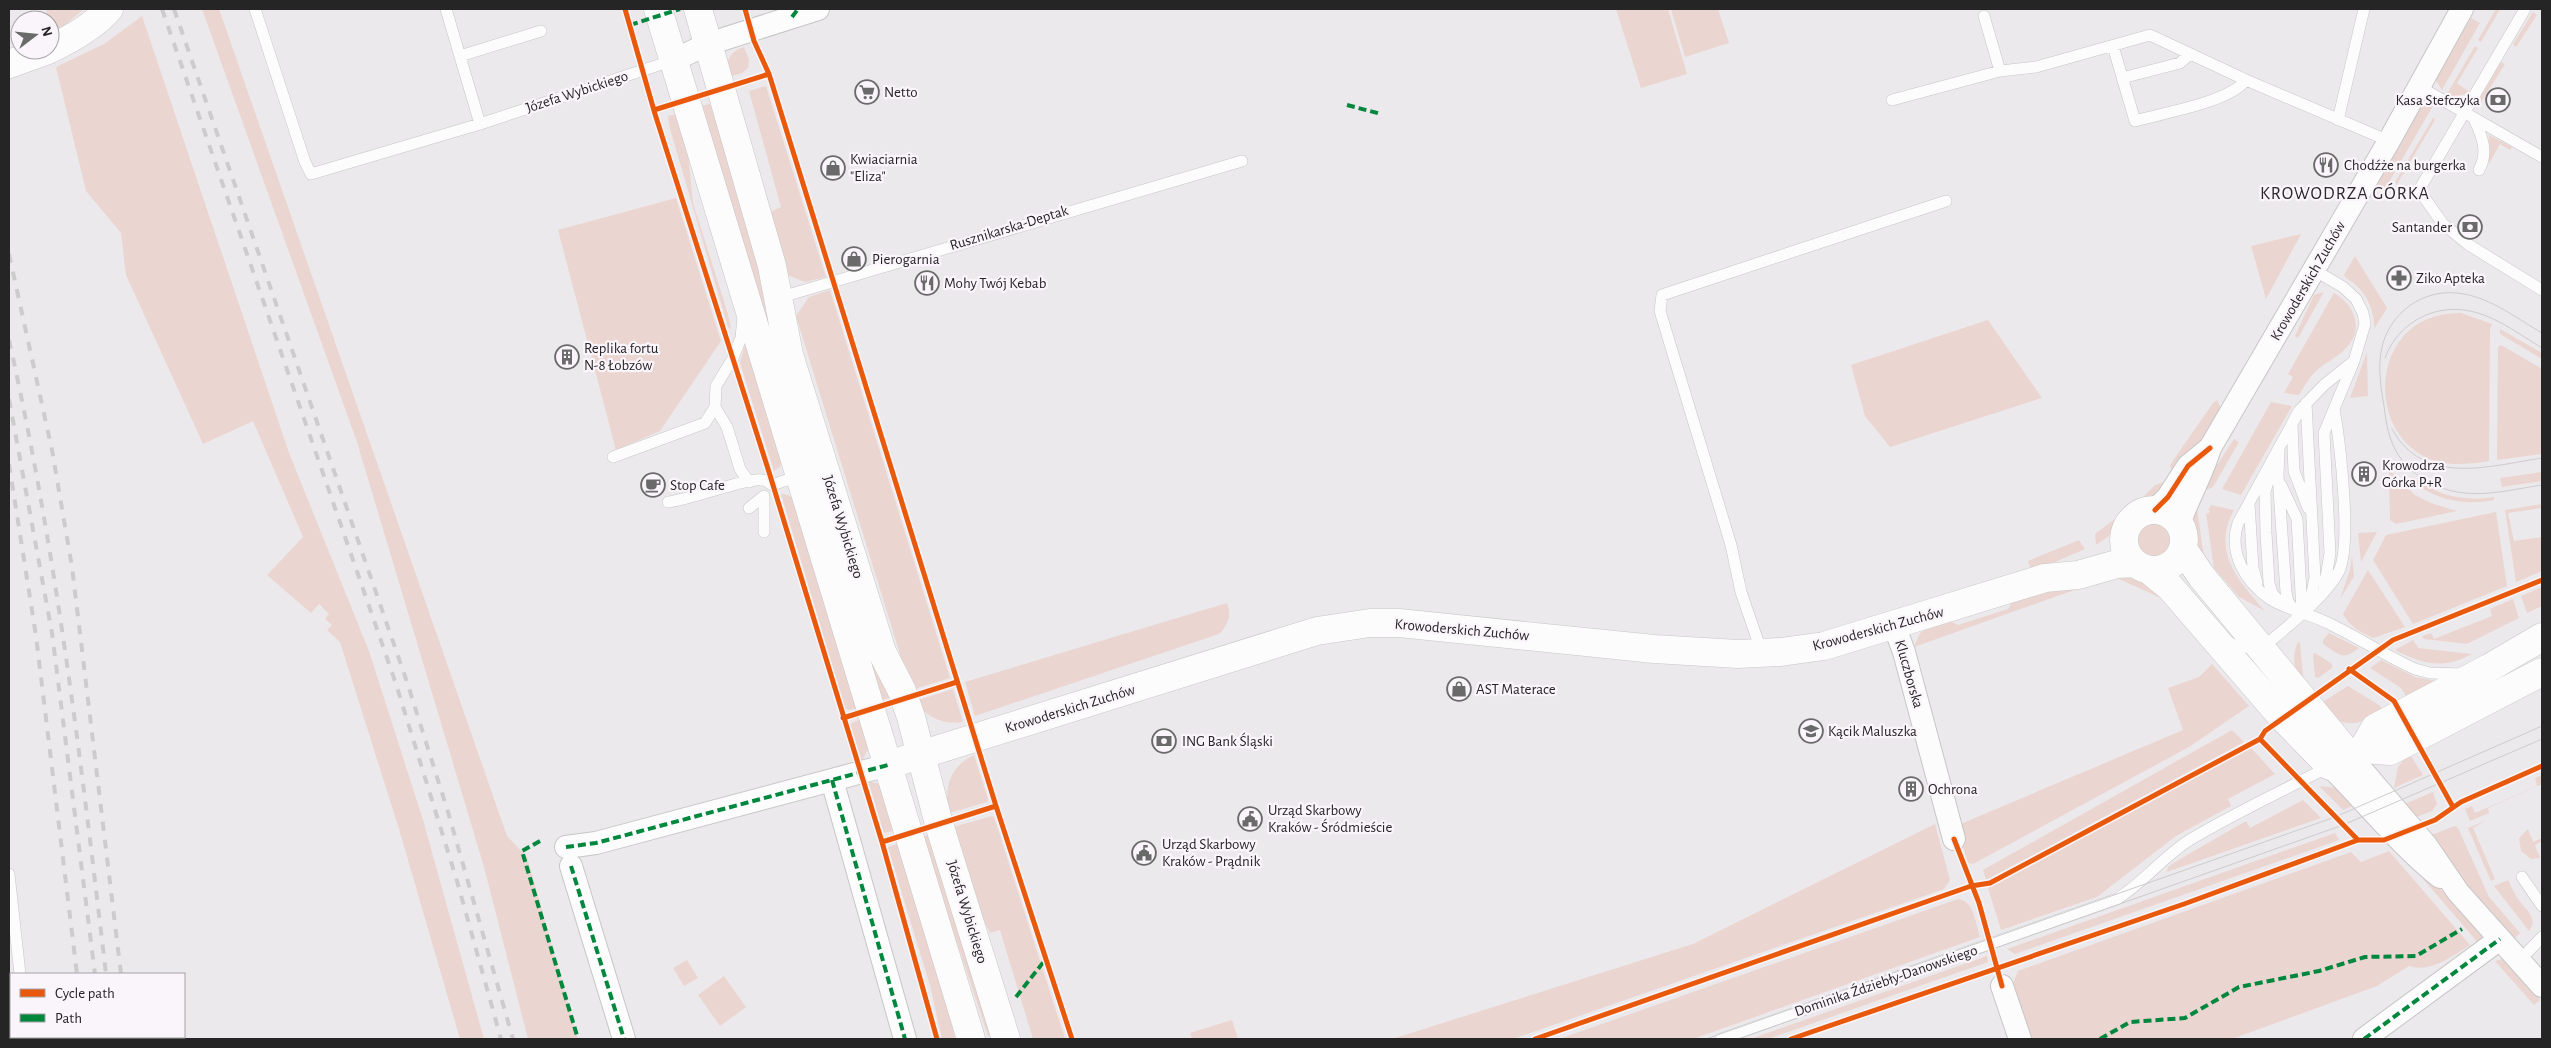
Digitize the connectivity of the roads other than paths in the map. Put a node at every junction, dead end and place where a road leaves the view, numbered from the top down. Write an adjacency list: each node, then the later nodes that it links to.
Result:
1 (109, 9): 13 (street)
2 (255, 9): 26 (lane, Józefa Wybickiego)
3 (446, 9): 17 (lane)
4 (658, 9): 18 (street, Józefa Wybickiego)
5 (698, 9): 14 (street, Józefa Wybickiego)
6 (818, 9): 10 (street)
7 (2364, 9): 25 (lane)
8 (2462, 9): 22 (street, Krowoderskich Zuchów)
9 (2525, 9): 24 (lane)
10 (791, 13): 14 (street)
11 (1984, 16): 19 (lane)
12 (541, 31): 17 (lane)
13 (60, 44)
14 (708, 44): 18 (street); 35 (street, Józefa Wybickiego)
15 (2113, 46): 16 (lane); 19 (lane); 20 (lane)
16 (2190, 54): 20 (lane); 21 (lane)
17 (460, 56): 26 (lane)
18 (674, 60): 26 (lane, Józefa Wybickiego); 34 (street, Józefa Wybickiego)
19 (2000, 71): 23 (lane)
20 (2122, 78): 21 (lane)
21 (2246, 80): 25 (lane)
22 (2420, 87): 24 (lane); 27 (street, Krowoderskich Zuchów)
23 (1892, 100)
24 (2469, 116): 28 (lane); 30 (lane); 33 (lane)
25 (2338, 120): 27 (lane)
26 (480, 124)
27 (2389, 141): 32 (street, Krowoderskich Zuchów)
28 (2542, 157)
29 (1242, 161): 35 (lane, Rusznikarska-Deptak)
30 (2479, 170)
31 (1946, 201): 63 (lane)
32 (2314, 270): 36 (lane); 41 (street, Krowoderskich Zuchów)
33 (2542, 290)
34 (744, 298): 38 (lane); 45 (street, Józefa Wybickiego)
35 (778, 298): 66 (street, Józefa Wybickiego)
36 (2354, 361): 37 (lane); 58 (lane)
37 (2306, 403): 39 (lane); 51 (lane)
38 (715, 407): 42 (lane); 46 (lane)
39 (2292, 423): 40 (lane); 43 (lane)
40 (2280, 445): 44 (lane); 57 (lane); 57 (lane)
41 (2210, 448): 49 (street, Krowoderskich Zuchów); 54 (street, Krowoderskich Zuchów)
42 (614, 457)
43 (2293, 467): 50 (lane); 51 (lane)
44 (2278, 475): 50 (lane); 58 (lane)
45 (799, 476): 46 (lane); 68 (street, Józefa Wybickiego)
46 (749, 482): 47 (lane)
47 (668, 502)
48 (749, 508): 52 (lane)
49 (2155, 510): 53 (street); 54 (street)
50 (2297, 520): 58 (lane)
51 (2312, 520): 58 (lane)
52 (764, 532)
53 (2124, 536): 55 (street); 56 (street, Krowoderskich Zuchów)
54 (2181, 536): 55 (street); 62 (street)
55 (2142, 566): 56 (street, Krowoderskich Zuchów); 60 (street)
56 (2045, 578): 59 (street, Krowoderskich Zuchów)
57 (2282, 604): 58 (lane)
58 (2301, 609): 62 (lane); 64 (lane)
59 (1894, 625): 63 (street, Krowoderskich Zuchów); 70 (street, Kluczborska)
60 (2206, 630): 62 (lane); 67 (street)
61 (2542, 637): 64 (street)
62 (2261, 649): 67 (street)
63 (1762, 653): 66 (street, Krowoderskich Zuchów)
64 (2490, 668): 67 (street)
65 (2542, 672): 67 (street)
66 (920, 754): 68 (street, Krowoderskich Zuchów); 83 (street, Józefa Wybickiego)
67 (2348, 757): 75 (street); 84 (lane, Dominika Ździebły-Danowskiego)
68 (888, 765): 69 (street); 82 (street, Józefa Wybickiego)
69 (832, 780): 80 (street); 81 (street)
70 (1954, 839)
71 (9, 874): 77 (lane)
72 (2522, 877): 73 (lane)
73 (2542, 906)
74 (2542, 936): 76 (lane)
75 (2500, 939): 76 (street); 86 (street)
76 (2520, 960): 79 (street)
77 (20, 973)
78 (2002, 986): 85 (street)
79 (2542, 986)
80 (624, 1039)
81 (905, 1039)
82 (971, 1039)
83 (1006, 1039)
84 (1721, 1039)
85 (2020, 1039)
86 (2364, 1039)

